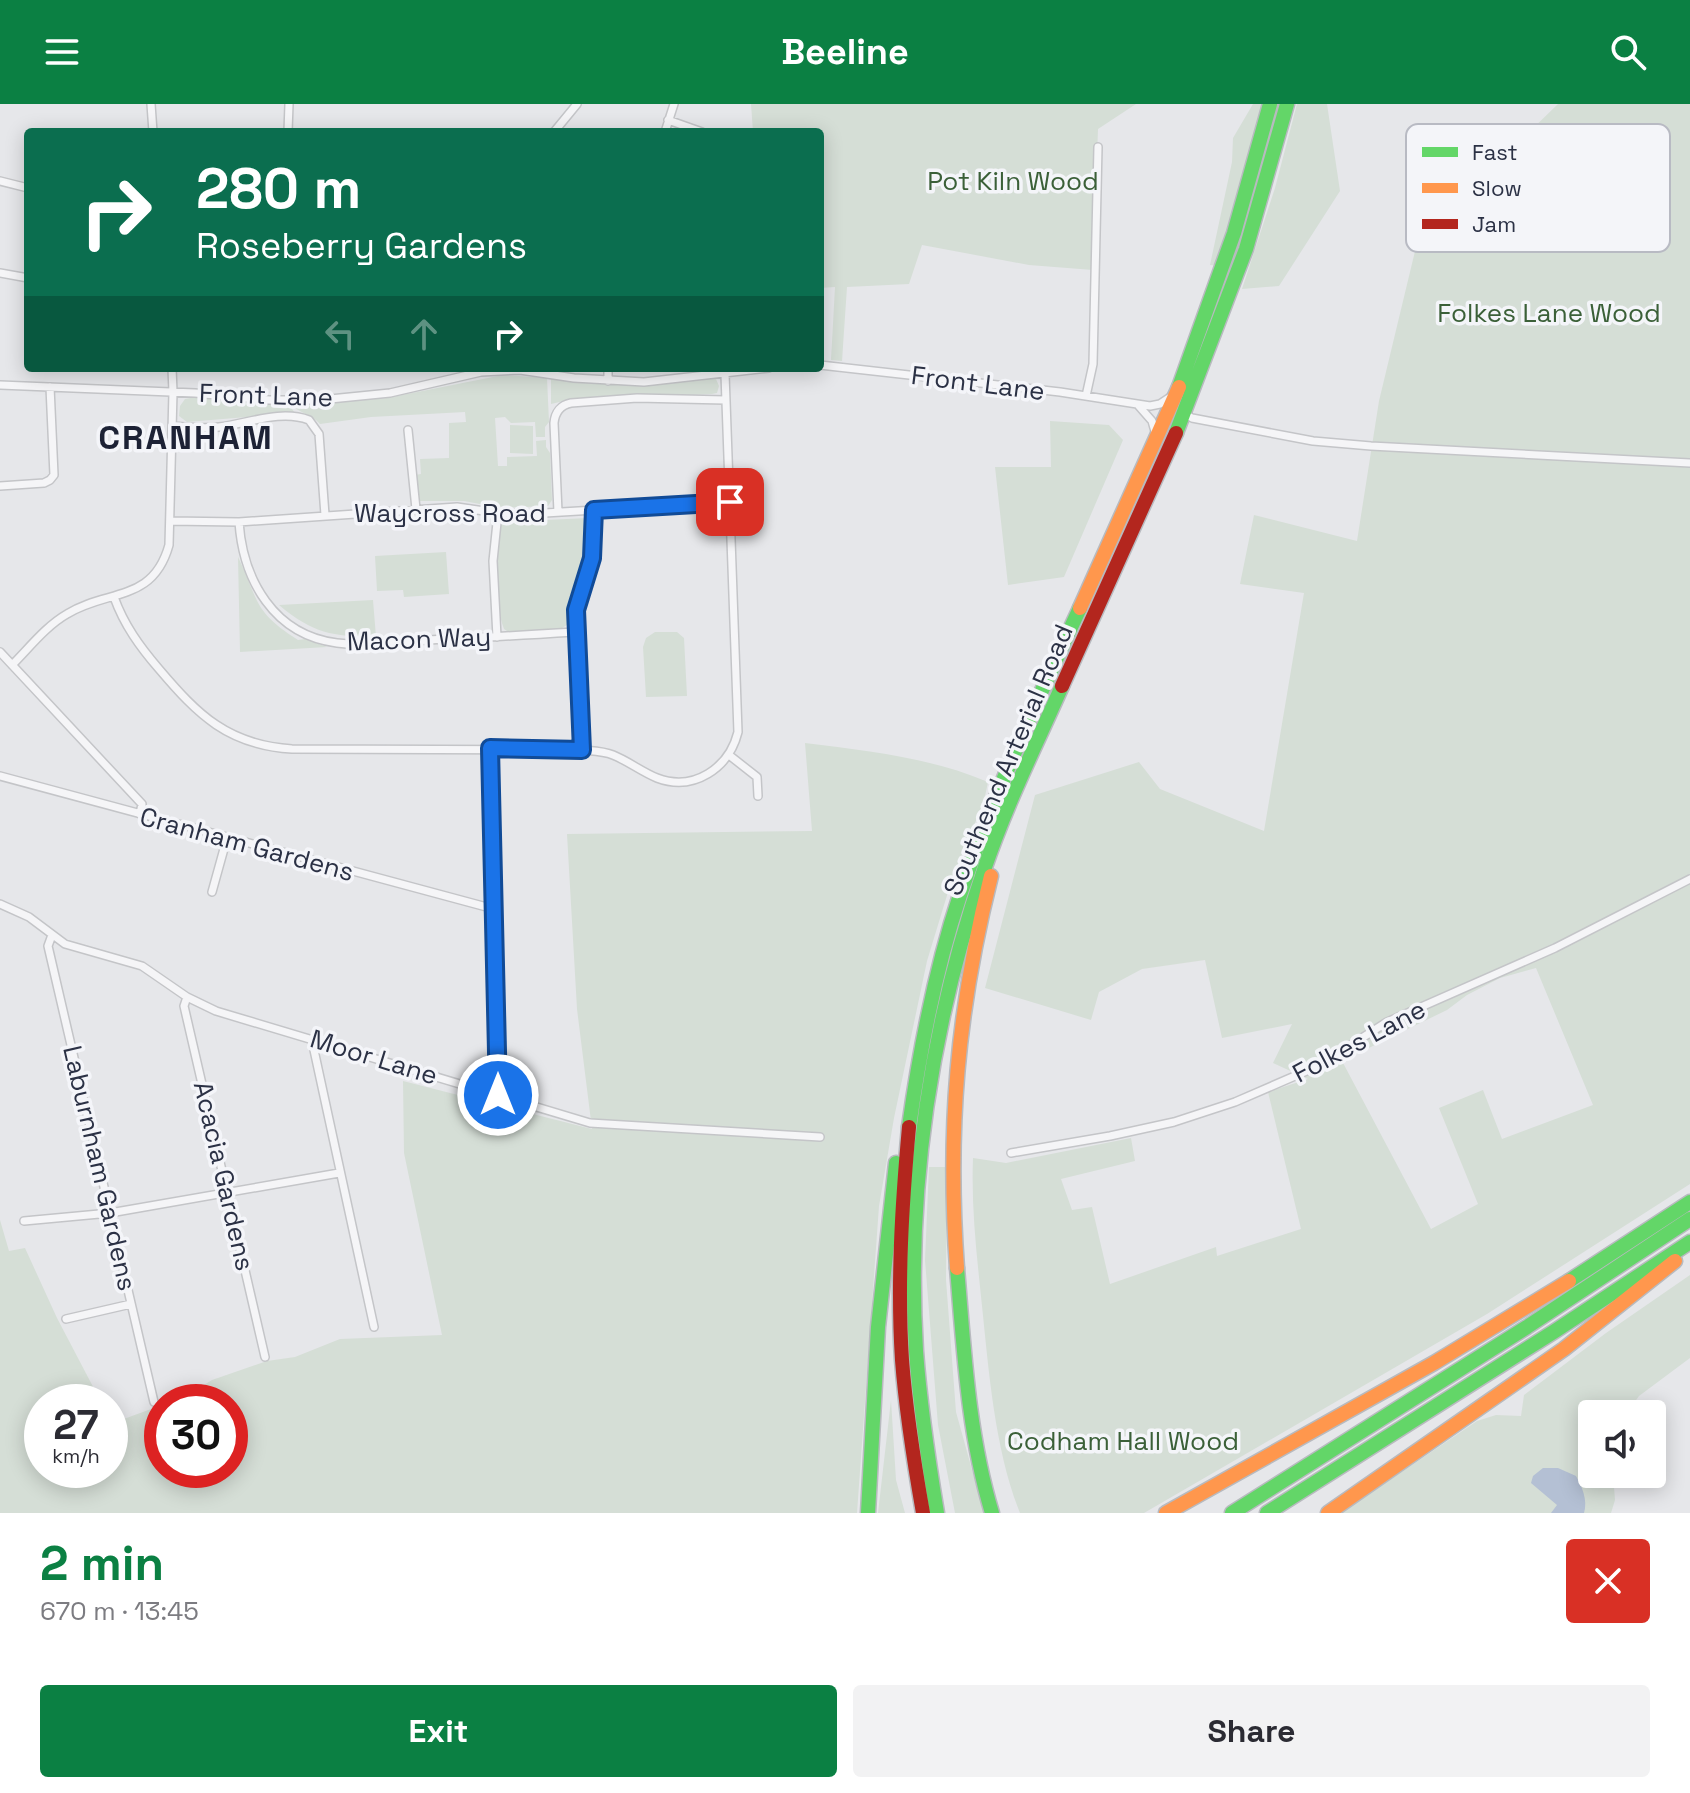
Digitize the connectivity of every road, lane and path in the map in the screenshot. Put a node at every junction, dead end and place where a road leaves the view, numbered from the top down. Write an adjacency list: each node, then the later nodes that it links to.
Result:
1 (151, 104): 8 (street)
2 (289, 104): 9 (street)
3 (577, 104): 10 (street)
4 (674, 104): 7 (street)
5 (1270, 104): 26 (highway, Southend Arterial Road)
6 (1287, 104): 33 (highway, Southend Arterial Road)
7 (668, 120): 11 (street); 12 (street)
8 (153, 128)
9 (288, 128)
10 (557, 128)
11 (666, 128)
12 (691, 128)
13 (1098, 147): 30 (street)
14 (0, 181): 15 (street)
15 (24, 187)
16 (0, 273): 17 (street)
17 (24, 277)
18 (824, 365): 30 (street, Front Lane)
19 (172, 372): 29 (street)
20 (481, 372): 29 (street, Front Lane)
21 (536, 372): 25 (street, Front Lane)
22 (608, 372): 25 (street)
23 (740, 372): 24 (street, Front Lane)
24 (725, 374): 25 (street, Front Lane); 31 (street)
25 (608, 381)
26 (1182, 381): 32 (street, Front Lane); 36 (highway, Southend Arterial Road)
27 (0, 385): 28 (street, Front Lane)
28 (50, 387): 29 (street, Front Lane); 38 (street)
29 (173, 392): 34 (street)
30 (1086, 396): 32 (street, Front Lane)
31 (725, 400): 39 (street); 42 (street)
32 (1136, 404): 36 (street)
33 (1185, 414): 37 (street); 56 (highway, Southend Arterial Road)
34 (173, 426): 44 (street); 45 (street)
35 (408, 430): 40 (street)
36 (1155, 444): 62 (highway, Southend Arterial Road)
37 (1690, 463)
38 (0, 486)
39 (730, 502): 41 (street, Waycross Road); 54 (street)
40 (416, 509): 43 (street, Waycross Road); 44 (street, Waycross Road)
41 (594, 510): 42 (street, Waycross Road); 48 (street)
42 (558, 512): 43 (street, Waycross Road)
43 (498, 513): 49 (street)
44 (325, 515): 46 (street, Waycross Road)
45 (170, 521): 46 (street, Waycross Road); 47 (street)
46 (239, 522): 49 (street, Macon Way)
47 (114, 597): 51 (street); 52 (street)
48 (575, 632): 49 (street, Macon Way); 53 (street)
49 (497, 637)
50 (0, 652): 51 (street)
51 (12, 665): 58 (street)
52 (490, 748): 53 (street); 64 (street)
53 (582, 750): 54 (street)
54 (729, 755): 57 (street)
55 (0, 776): 58 (street, Cranham Gardens)
56 (1017, 788): 85 (highway, Southend Arterial Road); 86 (highway)
57 (758, 796)
58 (140, 814): 59 (street, Cranham Gardens)
59 (227, 838): 61 (street); 64 (street, Cranham Gardens)
60 (1690, 879): 70 (street, Folkes Lane)
61 (212, 892)
62 (959, 898): 83 (highway); 84 (highway, Southend Arterial Road)
63 (0, 904): 65 (street, Moor Lane)
64 (494, 909): 68 (street)
65 (52, 935): 66 (street, Moor Lane); 74 (street, Laburnham Gardens)
66 (187, 997): 67 (street, Moor Lane); 72 (street, Acacia Gardens)
67 (316, 1040): 68 (street, Moor Lane); 71 (street)
68 (498, 1095): 69 (street, Moor Lane)
69 (820, 1137)
70 (1011, 1153)
71 (339, 1173): 72 (street); 80 (street)
72 (228, 1193): 74 (street); 81 (street, Acacia Gardens)
73 (1690, 1202): 87 (highway)
74 (110, 1213): 76 (street); 78 (street, Laburnham Gardens)
75 (1690, 1219): 88 (highway)
76 (24, 1221)
77 (1690, 1245): 89 (highway); 90 (highway)
78 (131, 1304): 79 (street); 82 (street, Laburnham Gardens)
79 (66, 1319)
80 (374, 1327)
81 (265, 1357)
82 (150, 1384)
83 (868, 1513)
84 (923, 1513)
85 (937, 1513)
86 (992, 1513)
87 (1166, 1513)
88 (1232, 1513)
89 (1267, 1513)
90 (1328, 1513)

